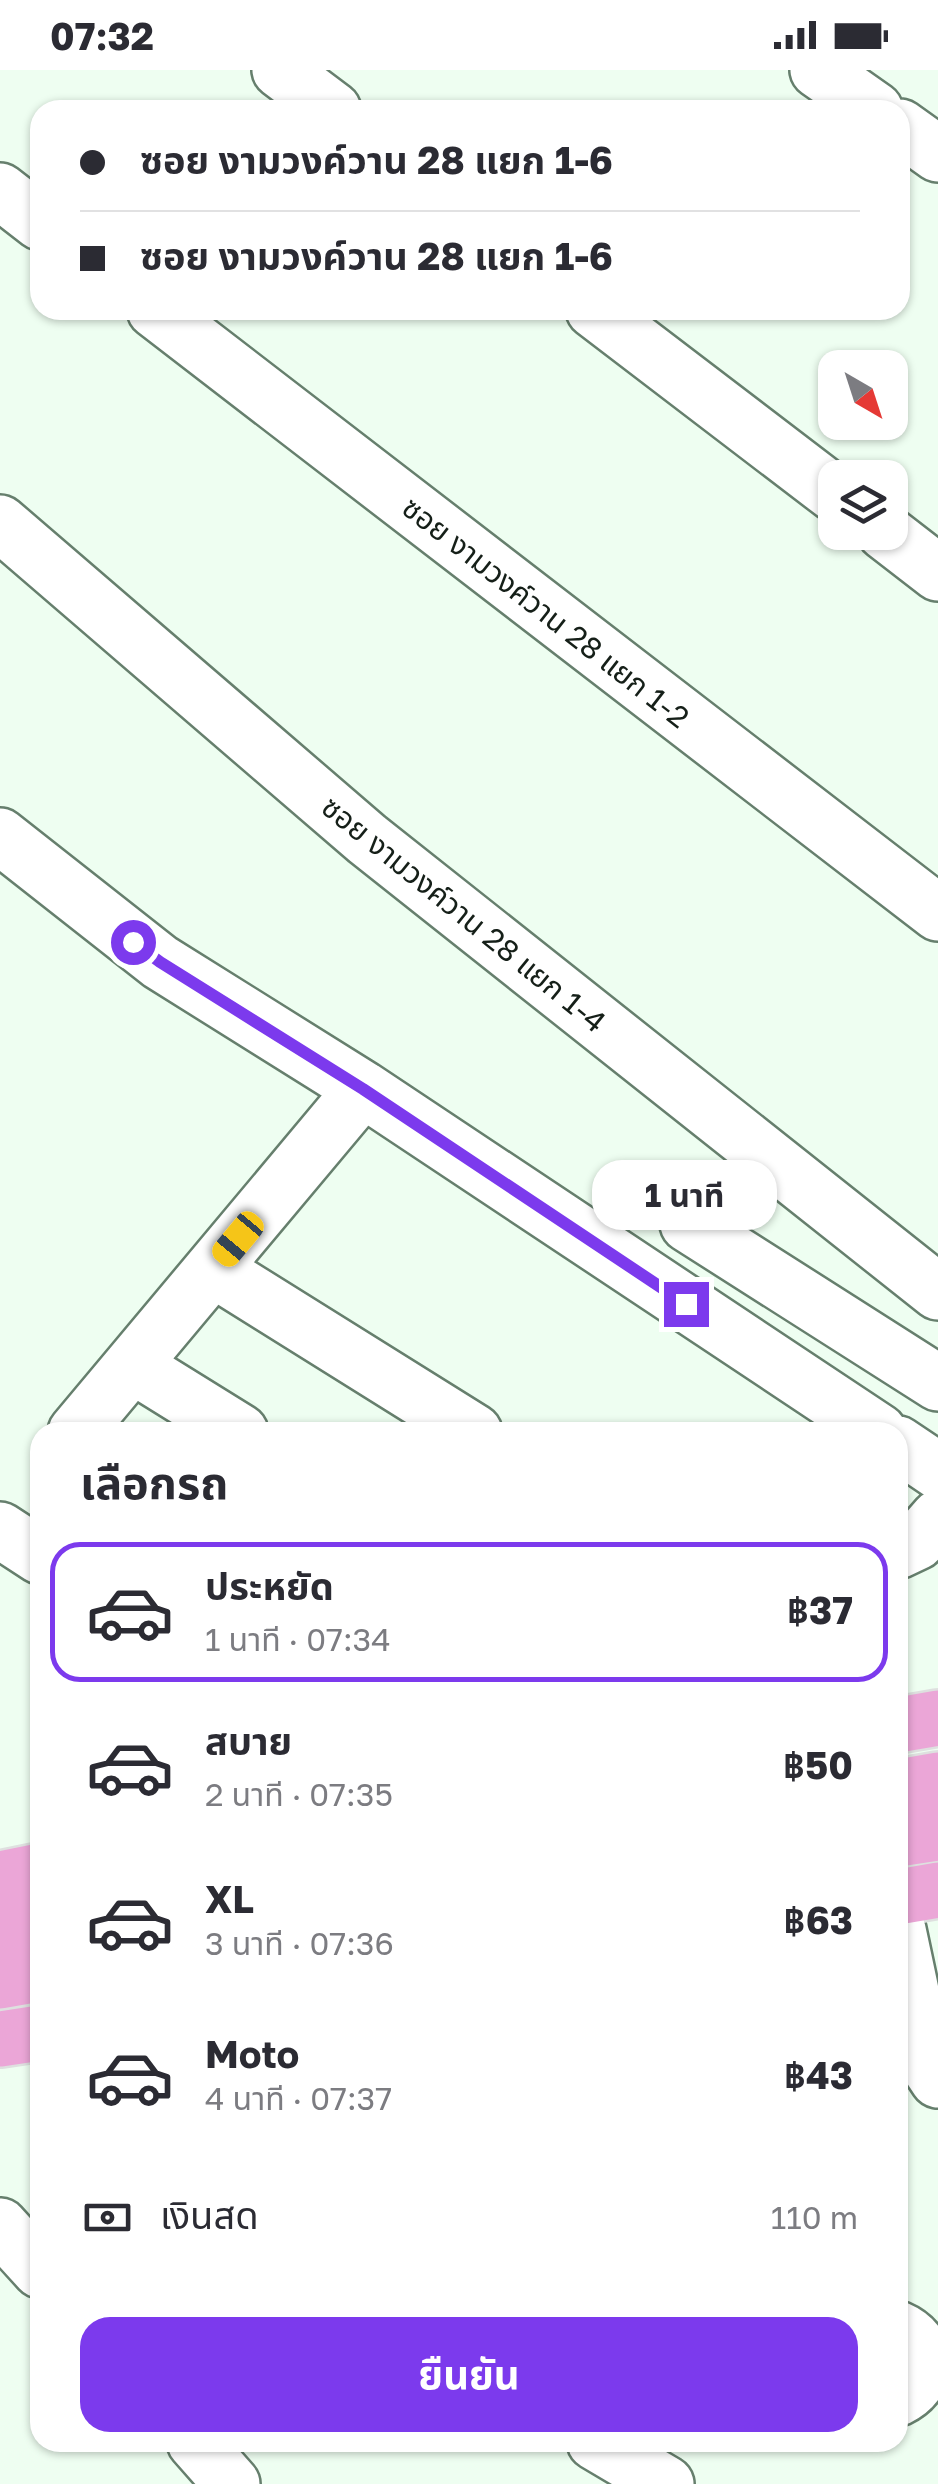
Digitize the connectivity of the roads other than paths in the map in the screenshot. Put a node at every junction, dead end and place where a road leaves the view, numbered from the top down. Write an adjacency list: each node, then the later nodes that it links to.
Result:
1 (280, 70): 3 (street)
2 (818, 70): 4 (street)
3 (319, 100)
4 (861, 100)
5 (910, 135): 6 (street)
6 (938, 154)
7 (0, 191): 8 (street)
8 (30, 214)
9 (168, 320): 16 (street, ซอย งามวงค์วาน 28 แยก 1-2)
10 (607, 320): 11 (street)
11 (818, 481)
12 (0, 523): 20 (street, ซอย งามวงค์วาน 28 แยก 1-4)
13 (908, 550): 14 (street)
14 (938, 573)
15 (0, 836): 17 (street)
16 (938, 913)
17 (363, 1089): 19 (street); 26 (street)
18 (688, 1224): 22 (street)
19 (213, 1269): 21 (street); 25 (street)
20 (938, 1292)
21 (132, 1366): 23 (street); 24 (street)
22 (938, 1383)
23 (84, 1422)
24 (224, 1422)
25 (458, 1422)
26 (865, 1422)
27 (908, 1451): 28 (street)
28 (938, 1472)
29 (938, 1518): 31 (street)
30 (0, 1530): 32 (street)
31 (908, 1546)
32 (30, 1550)
33 (938, 1718): 34 (main road)
34 (908, 1723)
35 (938, 1780): 36 (main road)
36 (908, 1785)
37 (938, 1832): 38 (main road)
38 (908, 1837)
39 (30, 1874): 40 (main road)
40 (0, 1879)
41 (938, 1890): 42 (main road)
42 (908, 1894)
43 (30, 1926): 44 (main road)
44 (0, 1931)
45 (30, 1976): 47 (main road)
46 (908, 1977): 50 (street)
47 (0, 1981)
48 (30, 2034): 49 (main road)
49 (0, 2039)
50 (938, 2080)
51 (917, 2333): 52 (street)
52 (908, 2392)
53 (204, 2452): 55 (street)
54 (611, 2452): 56 (street)
55 (232, 2484)
56 (666, 2484)

